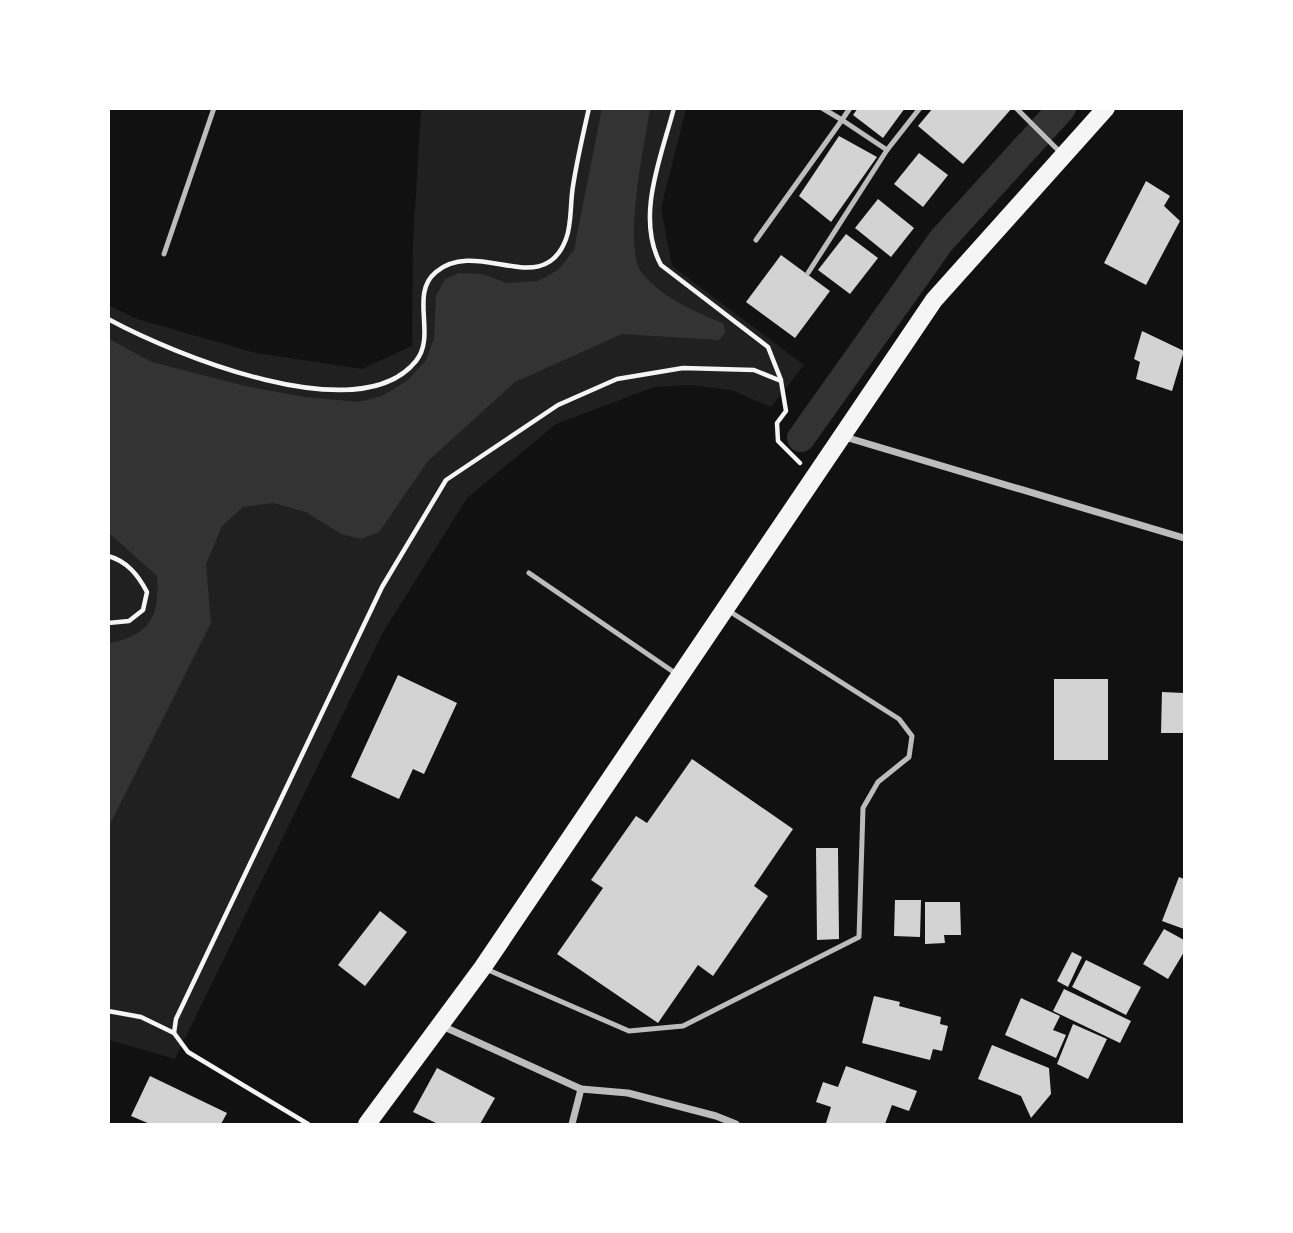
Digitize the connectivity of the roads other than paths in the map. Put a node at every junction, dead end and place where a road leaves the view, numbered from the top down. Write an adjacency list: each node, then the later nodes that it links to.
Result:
1 (214, 108): 11 (lane)
2 (822, 108): 7 (lane)
3 (850, 108): 7 (lane)
4 (920, 108): 8 (lane)
5 (1016, 108): 9 (lane)
6 (1106, 108): 9 (main road)
7 (842, 120): 8 (lane); 10 (lane)
8 (887, 150): 12 (lane)
9 (1063, 155): 13 (main road)
10 (756, 240)
11 (164, 254)
12 (808, 273)
13 (845, 437): 14 (street); 16 (main road)
14 (1185, 538)
15 (529, 573): 17 (lane)
16 (727, 610): 17 (main road); 18 (lane)
17 (681, 677): 18 (main road)
18 (483, 967): 19 (main road)
19 (439, 1025): 20 (street); 21 (main road)
20 (581, 1089): 22 (street); 23 (street)
21 (367, 1125)
22 (572, 1125)
23 (736, 1125)

